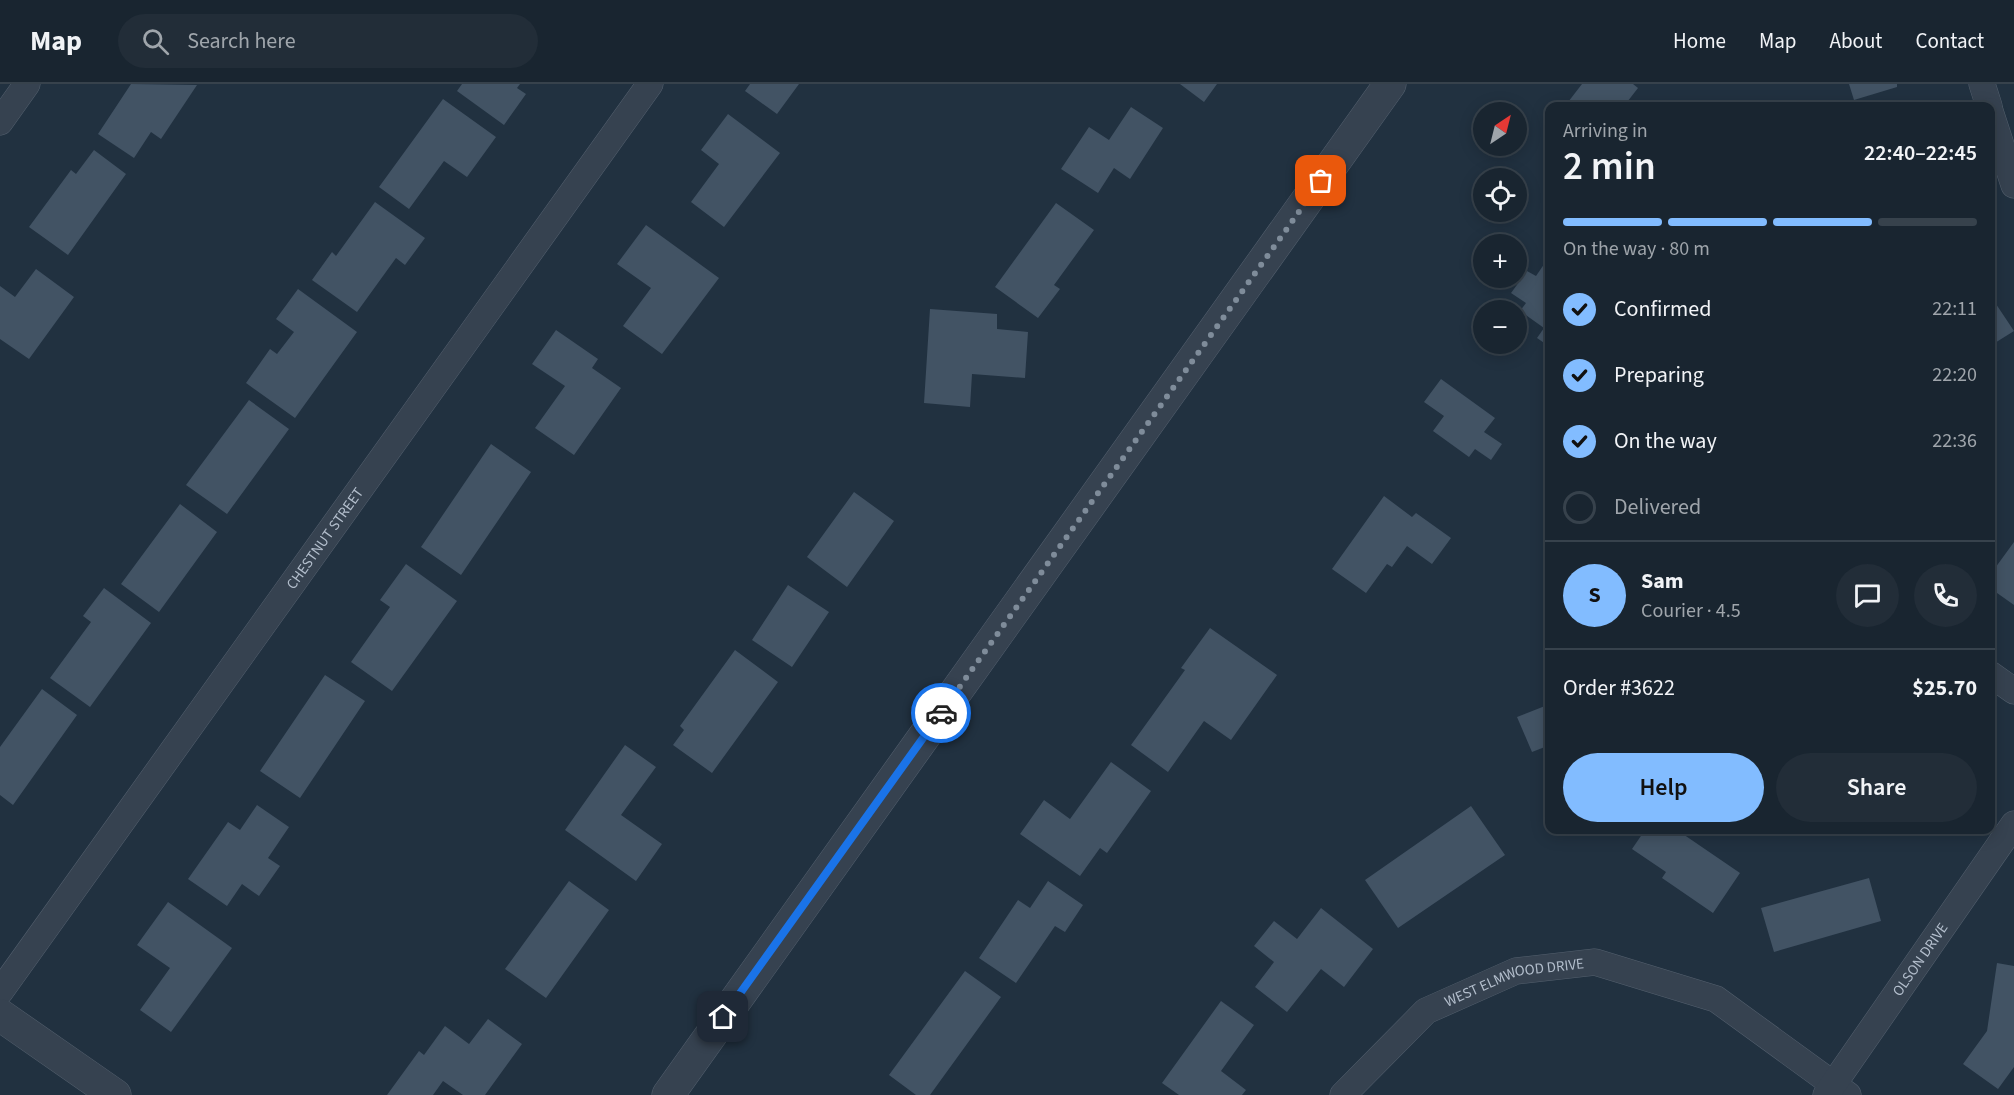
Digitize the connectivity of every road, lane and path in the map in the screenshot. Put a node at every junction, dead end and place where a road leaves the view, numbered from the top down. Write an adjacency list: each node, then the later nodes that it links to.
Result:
1 (27, 84): 6 (street)
2 (650, 84): 12 (street, CHESTNUT STREET)
3 (1390, 84): 16 (street)
4 (1982, 84): 5 (street)
5 (1988, 102)
6 (0, 122)
7 (1995, 126): 8 (street)
8 (2014, 185)
9 (1995, 678): 10 (street)
10 (2014, 691)
11 (2014, 824): 14 (street, OLSON DRIVE)
12 (0, 992)
13 (0, 1015): 15 (street)
14 (1836, 1091): 17 (street, WEST ELMWOOD DRIVE)
15 (114, 1095)
16 (668, 1095)
17 (1343, 1095)

